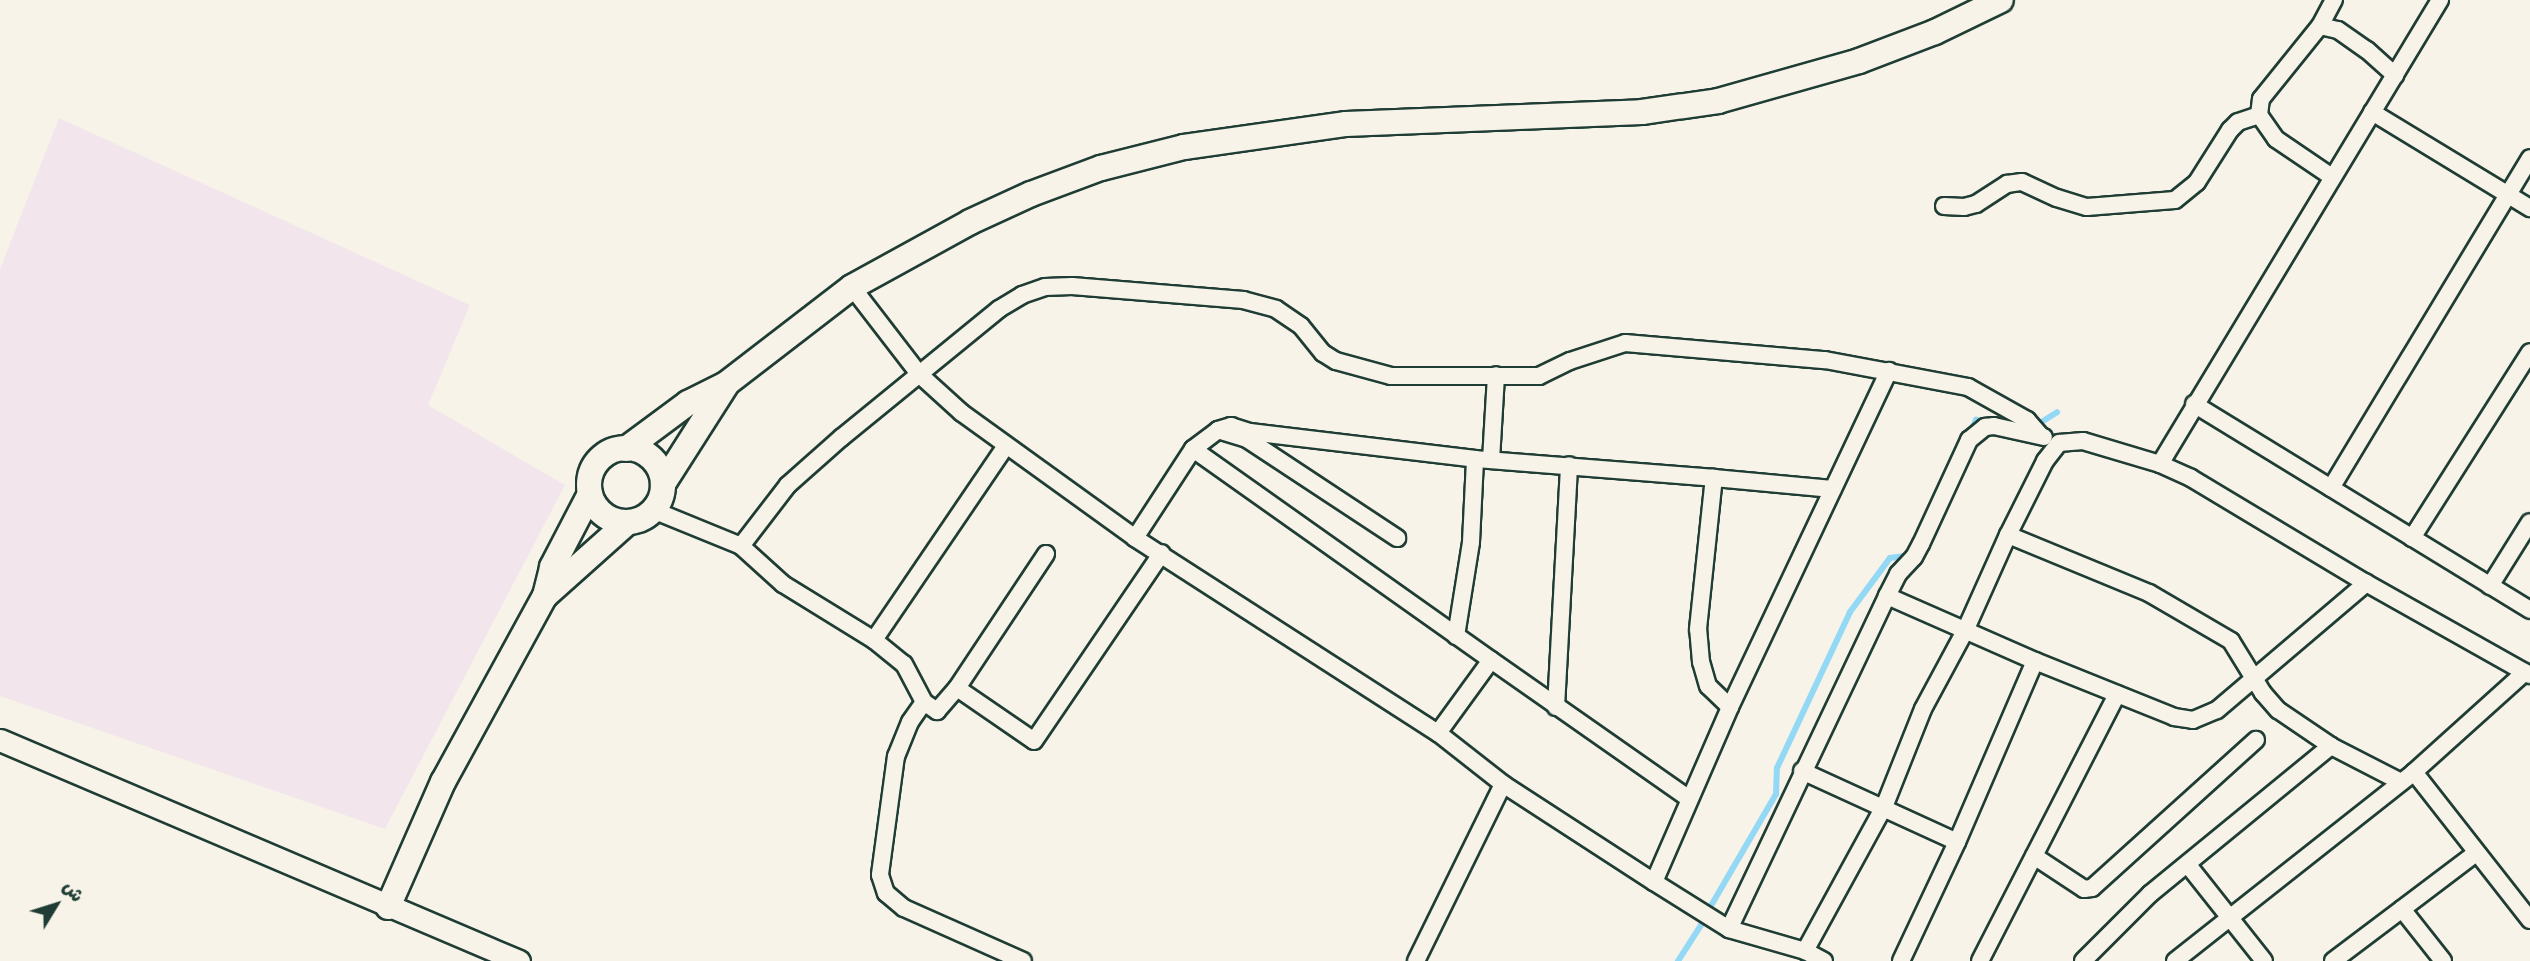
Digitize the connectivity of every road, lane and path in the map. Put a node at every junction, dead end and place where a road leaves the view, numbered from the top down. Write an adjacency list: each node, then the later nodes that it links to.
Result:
1 (2001, 0): 13 (main road)
2 (2334, 0): 4 (street)
3 (2440, 0): 5 (street)
4 (2320, 26): 5 (street); 7 (street)
5 (2395, 75): 6 (street)
6 (2372, 112): 9 (street); 10 (street)
7 (2259, 115): 9 (street); 11 (street)
8 (2530, 158): 10 (street)
9 (2332, 177): 19 (street)
10 (2507, 195): 12 (street); 31 (street)
11 (1944, 206)
12 (2530, 208)
13 (852, 287): 16 (street); 18 (main road)
14 (2530, 352): 40 (street)
15 (1889, 371): 17 (street); 21 (street); 32 (street)
16 (919, 374): 17 (street); 23 (street); 41 (street)
17 (1496, 375): 26 (street)
18 (726, 384): 24 (main road); 30 (main road)
19 (2194, 404): 27 (street); 31 (street)
20 (1218, 430): 25 (street); 26 (street); 39 (street)
21 (2041, 436): 22 (street); 47 (street)
22 (2059, 443): 27 (street); 37 (street)
23 (1006, 446): 38 (street); 51 (street)
24 (626, 449): 30 (main road); 33 (main road)
25 (1193, 449): 38 (street); 50 (street)
26 (1483, 459): 28 (street); 50 (street)
27 (2160, 464): 44 (street)
28 (1569, 465): 29 (street); 59 (street)
29 (1714, 478): 32 (street); 60 (street)
30 (663, 484): 34 (main road)
31 (2331, 488): 40 (street)
32 (1832, 489): 60 (street)
33 (590, 494): 35 (main road); 46 (main road)
34 (653, 510): 35 (main road); 41 (street)
35 (628, 522): 46 (main road)
36 (2530, 522): 45 (street)
37 (2008, 535): 49 (street); 55 (street)
38 (1135, 538): 42 (street)
39 (1397, 538)
40 (2412, 538): 45 (street)
41 (741, 546): 51 (street)
42 (1162, 553): 56 (street); 61 (street)
43 (1046, 554): 56 (street)
44 (2365, 583): 54 (street); 55 (street)
45 (2490, 586): 48 (street)
46 (545, 596): 75 (main road)
47 (1886, 596): 49 (street); 65 (street)
48 (2530, 610)
49 (1965, 631): 53 (street); 69 (street)
50 (1456, 636): 52 (street)
51 (874, 640): 58 (street)
52 (1491, 660): 59 (street); 61 (street)
53 (2035, 661): 57 (street); 70 (street)
54 (2527, 674): 66 (street)
55 (2253, 678): 57 (street); 64 (street)
56 (957, 688): 58 (street)
57 (2116, 694): 72 (street)
58 (924, 702): 81 (street)
59 (1556, 706): 68 (street)
60 (1730, 707): 68 (street)
61 (1438, 733): 67 (street)
62 (0, 740): 75 (main road)
63 (2256, 740): 72 (street)
64 (2331, 746): 66 (street); 73 (street)
65 (1802, 771): 69 (street); 79 (street)
66 (2407, 777): 71 (street); 77 (street)
67 (1503, 784): 74 (street); 84 (street)
68 (1688, 798): 74 (street)
69 (1884, 807): 70 (street); 80 (street)
70 (1957, 842): 86 (street)
71 (2476, 853): 76 (street); 78 (street)
72 (2034, 856): 87 (street)
73 (2188, 865): 77 (street); 82 (street)
74 (1654, 882): 79 (street)
75 (388, 906): 83 (main road)
76 (2402, 909): 90 (street); 91 (street)
77 (2230, 918): 88 (street); 89 (street)
78 (2530, 920)
79 (1729, 929): 80 (street)
80 (1805, 951): 85 (street)
81 (1014, 959)
82 (2089, 959)
83 (519, 961)
84 (1416, 961)
85 (1824, 961)
86 (1901, 961)
87 (1980, 961)
88 (2175, 961)
89 (2264, 961)
90 (2333, 961)
91 (2442, 961)

